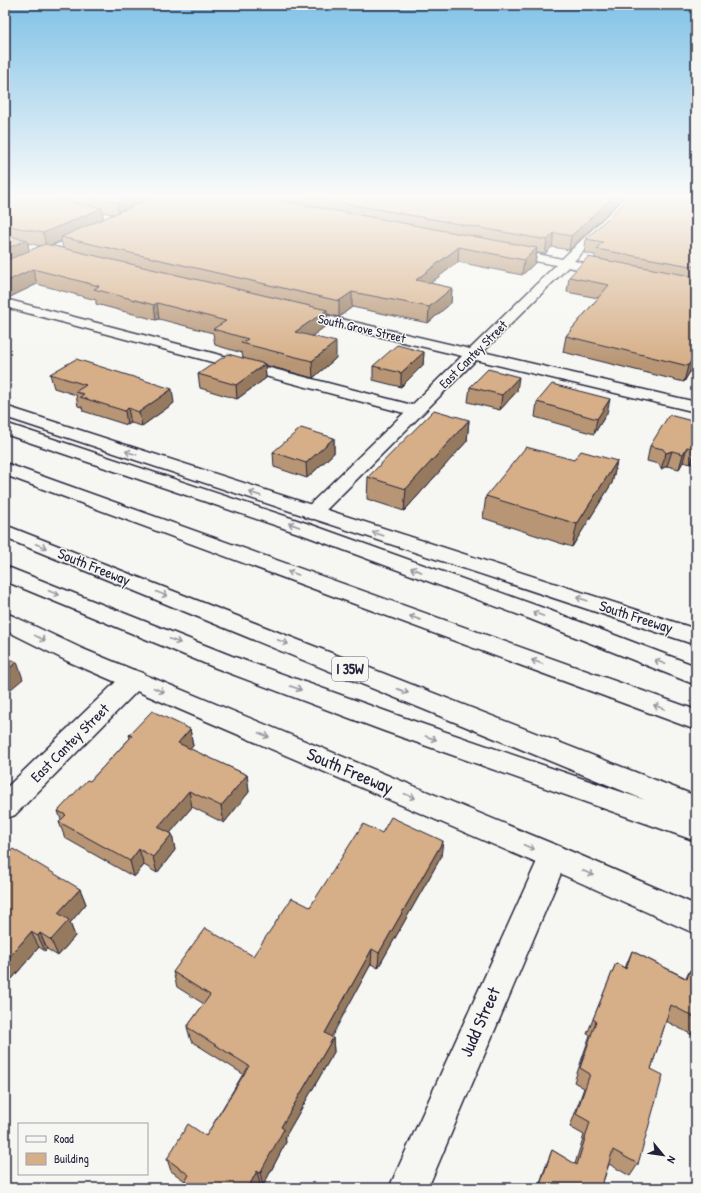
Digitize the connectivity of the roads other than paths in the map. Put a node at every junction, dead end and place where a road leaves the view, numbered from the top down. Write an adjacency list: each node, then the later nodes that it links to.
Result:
1 (41, 252): 5 (main road)
2 (50, 252): 5 (main road)
3 (504, 252): 7 (main road)
4 (578, 252): 7 (main road, East Cantey Street)
5 (47, 253): 6 (main road); 8 (main road)
6 (70, 258)
7 (565, 263): 9 (main road); 12 (main road, East Cantey Street)
8 (5, 272)
9 (619, 273)
10 (5, 303): 15 (main road)
11 (287, 310): 12 (main road, South Grove Street)
12 (473, 354): 13 (main road, South Grove Street); 15 (main road, East Cantey Street)
13 (696, 407)
14 (5, 411): 18 (main road, South Freeway, one-way to 14)
15 (415, 412): 18 (main road, East Cantey Street)
16 (5, 428): 23 (main road, one-way to 16)
17 (5, 469): 25 (main road, one-way to 17)
18 (312, 513): 22 (main road, South Freeway, one-way to 18)
19 (5, 531): 27 (main road, South Freeway / I 35W, one-way to 27)
20 (5, 573): 28 (main road, one-way to 28)
21 (5, 621): 24 (main road, South Freeway, one-way to 24)
22 (696, 637)
23 (696, 676)
24 (134, 679): 26 (main road, East Cantey Street); 29 (main road, South Freeway, one-way to 29)
25 (696, 720)
26 (5, 807)
27 (696, 808)
28 (696, 829)
29 (553, 857): 30 (main road, South Freeway, one-way to 30); 31 (main road, Judd Street)
30 (696, 920)
31 (408, 1188)

